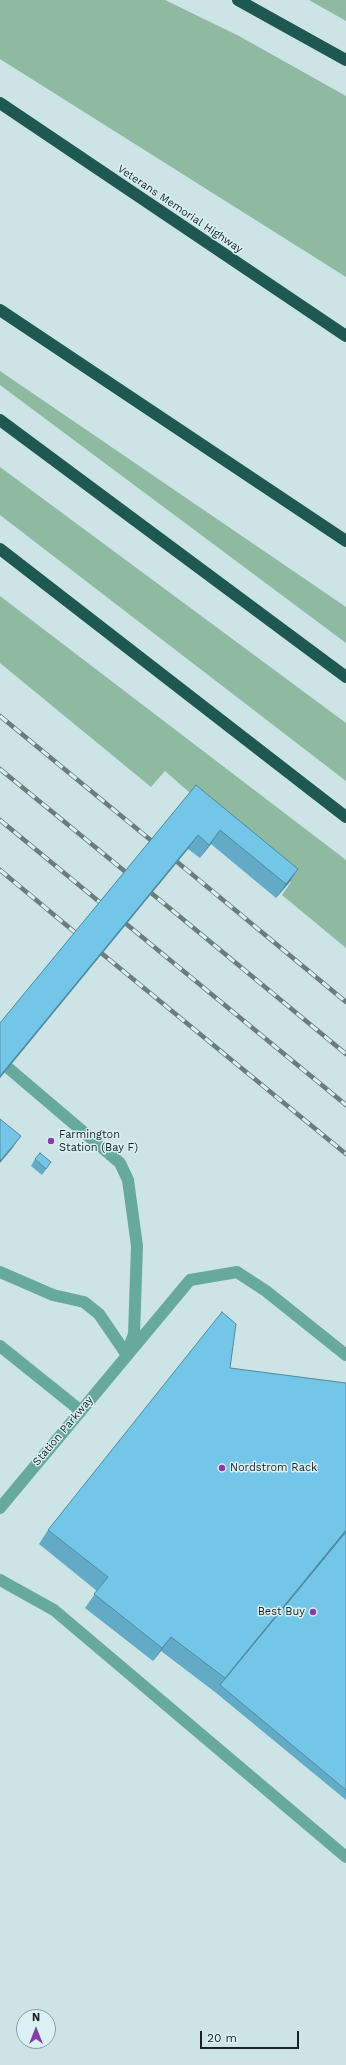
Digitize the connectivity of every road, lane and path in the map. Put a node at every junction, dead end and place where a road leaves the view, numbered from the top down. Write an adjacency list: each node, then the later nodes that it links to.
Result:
1 (238, 0): 2 (highway)
2 (346, 60)
3 (0, 103): 5 (highway, Veterans Memorial Highway)
4 (0, 310): 7 (highway)
5 (346, 336)
6 (0, 420): 9 (highway)
7 (346, 541)
8 (0, 548): 10 (highway)
9 (346, 677)
10 (346, 817)
11 (0, 1061): 15 (street)
12 (0, 1272): 15 (street)
13 (0, 1346): 16 (street)
14 (346, 1354): 15 (street, Station Parkway)
15 (127, 1355): 16 (street, Station Parkway)
16 (80, 1411): 17 (street, Station Parkway)
17 (0, 1508)
18 (0, 1580): 19 (street)
19 (346, 1857)

